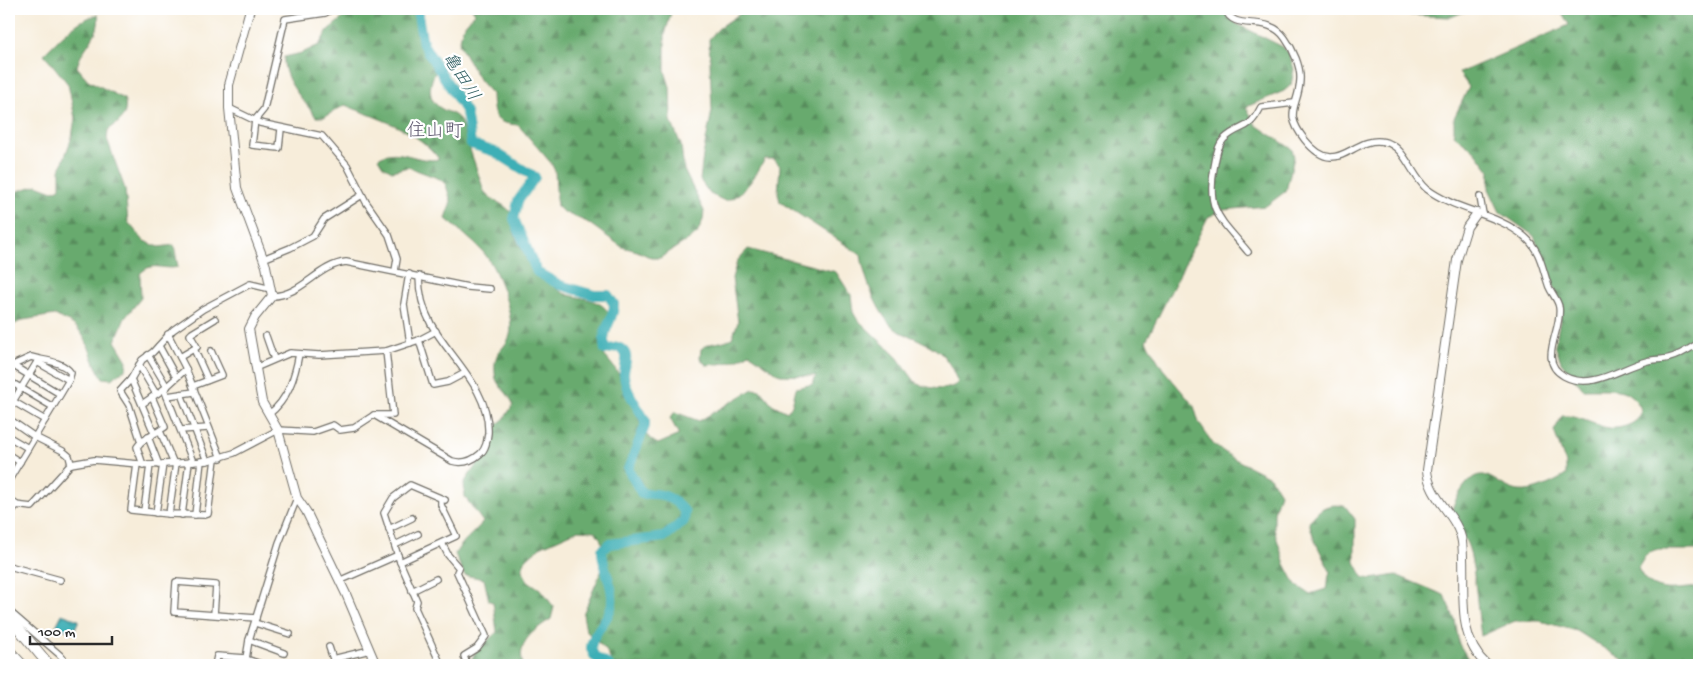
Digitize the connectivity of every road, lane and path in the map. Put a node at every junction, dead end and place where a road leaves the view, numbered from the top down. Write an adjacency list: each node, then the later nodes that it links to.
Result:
1 (250, 9): 5 (street)
2 (332, 9): 6 (street)
3 (1225, 9): 4 (street)
4 (1294, 103): 10 (street); 11 (street)
5 (229, 108): 6 (street); 12 (street)
6 (256, 120): 7 (street); 7 (street)
7 (281, 129): 8 (street)
8 (362, 195): 12 (street); 13 (street)
9 (1480, 197): 10 (street)
10 (1480, 214): 24 (street); 117 (street)
11 (1248, 252)
12 (263, 259): 17 (street)
13 (395, 271): 14 (street); 17 (street)
14 (409, 274): 15 (street); 23 (street)
15 (419, 276): 16 (street); 19 (street)
16 (490, 289)
17 (271, 292): 20 (street); 36 (street)
18 (216, 319): 26 (street)
19 (436, 331): 22 (street); 38 (street)
20 (168, 334): 25 (street); 31 (street)
21 (266, 336): 32 (street)
22 (419, 340): 23 (street); 38 (street)
23 (410, 343): 28 (street)
24 (1699, 343)
25 (159, 346): 30 (street); 40 (street)
26 (194, 349): 31 (street); 42 (street)
27 (211, 351): 42 (street)
28 (386, 351): 29 (street); 56 (street)
29 (300, 354): 32 (street); 55 (street)
30 (148, 355): 34 (street); 45 (street)
31 (180, 357): 37 (street)
32 (274, 359): 36 (street)
33 (38, 361): 35 (street); 39 (street); 47 (street)
34 (139, 365): 41 (street); 49 (street)
35 (10, 366): 39 (street)
36 (255, 368): 55 (street)
37 (186, 369): 40 (street); 46 (street)
38 (465, 373): 56 (street)
39 (29, 375): 44 (street); 47 (street)
40 (176, 377): 45 (street)
41 (131, 379): 52 (street); 67 (street)
42 (208, 380): 46 (street)
43 (9, 381): 44 (street)
44 (21, 388): 51 (street); 53 (street)
45 (165, 388): 49 (street); 50 (street)
46 (193, 389): 48 (street); 59 (street)
47 (60, 394): 53 (street)
48 (181, 394): 50 (street); 60 (street)
49 (154, 396): 52 (street); 63 (street)
50 (167, 396): 61 (street)
51 (11, 400): 54 (street); 58 (street)
52 (142, 404): 63 (street)
53 (53, 407): 58 (street)
54 (9, 408)
55 (269, 414): 62 (street)
56 (374, 415): 62 (street)
57 (9, 419): 65 (street)
58 (45, 420): 65 (street)
59 (208, 428): 60 (street); 70 (street)
60 (194, 429): 61 (street); 71 (street)
61 (181, 430): 73 (street)
62 (278, 430): 70 (street); 79 (street)
63 (157, 432): 66 (street); 74 (street)
64 (9, 437): 68 (street)
65 (35, 437): 68 (street); 75 (street)
66 (148, 437): 67 (street); 76 (street)
67 (141, 442): 77 (street)
68 (28, 448): 72 (street)
69 (9, 455): 72 (street)
70 (218, 458): 71 (street); 86 (street)
71 (204, 461): 73 (street); 86 (street)
72 (20, 462): 78 (street)
73 (191, 462): 74 (street); 85 (street)
74 (175, 463): 76 (street); 84 (street)
75 (71, 464): 77 (street); 80 (street)
76 (161, 464): 77 (street); 82 (street)
77 (143, 465): 81 (street); 81 (street)
78 (10, 476)
79 (297, 498): 96 (street); 101 (street)
80 (12, 503): 83 (street)
81 (144, 511): 82 (street)
82 (156, 513): 84 (street)
83 (9, 514)
84 (169, 514): 85 (street)
85 (182, 515): 86 (street)
86 (194, 515)
87 (412, 518): 88 (street)
88 (389, 528): 90 (street); 91 (street)
89 (418, 534): 91 (street)
90 (442, 543): 92 (street); 116 (street)
91 (395, 545): 92 (street)
92 (399, 558): 96 (street); 97 (street)
93 (9, 566): 95 (street)
94 (436, 579): 97 (street)
95 (60, 580)
96 (339, 580): 105 (street)
97 (412, 591): 115 (street)
98 (9, 611): 111 (street)
99 (214, 615): 99 (street); 101 (street)
100 (9, 617): 110 (highway)
101 (255, 620): 102 (street); 103 (street)
102 (290, 634)
103 (249, 640): 107 (street); 108 (street)
104 (329, 647): 105 (street)
105 (370, 650): 114 (street)
106 (9, 651): 109 (highway)
107 (284, 652)
108 (246, 661): 112 (street); 113 (street)
109 (22, 665)
110 (49, 665)
111 (68, 665)
112 (216, 665)
113 (264, 665)
114 (376, 665)
115 (441, 665)
116 (467, 665)
117 (1487, 665)

